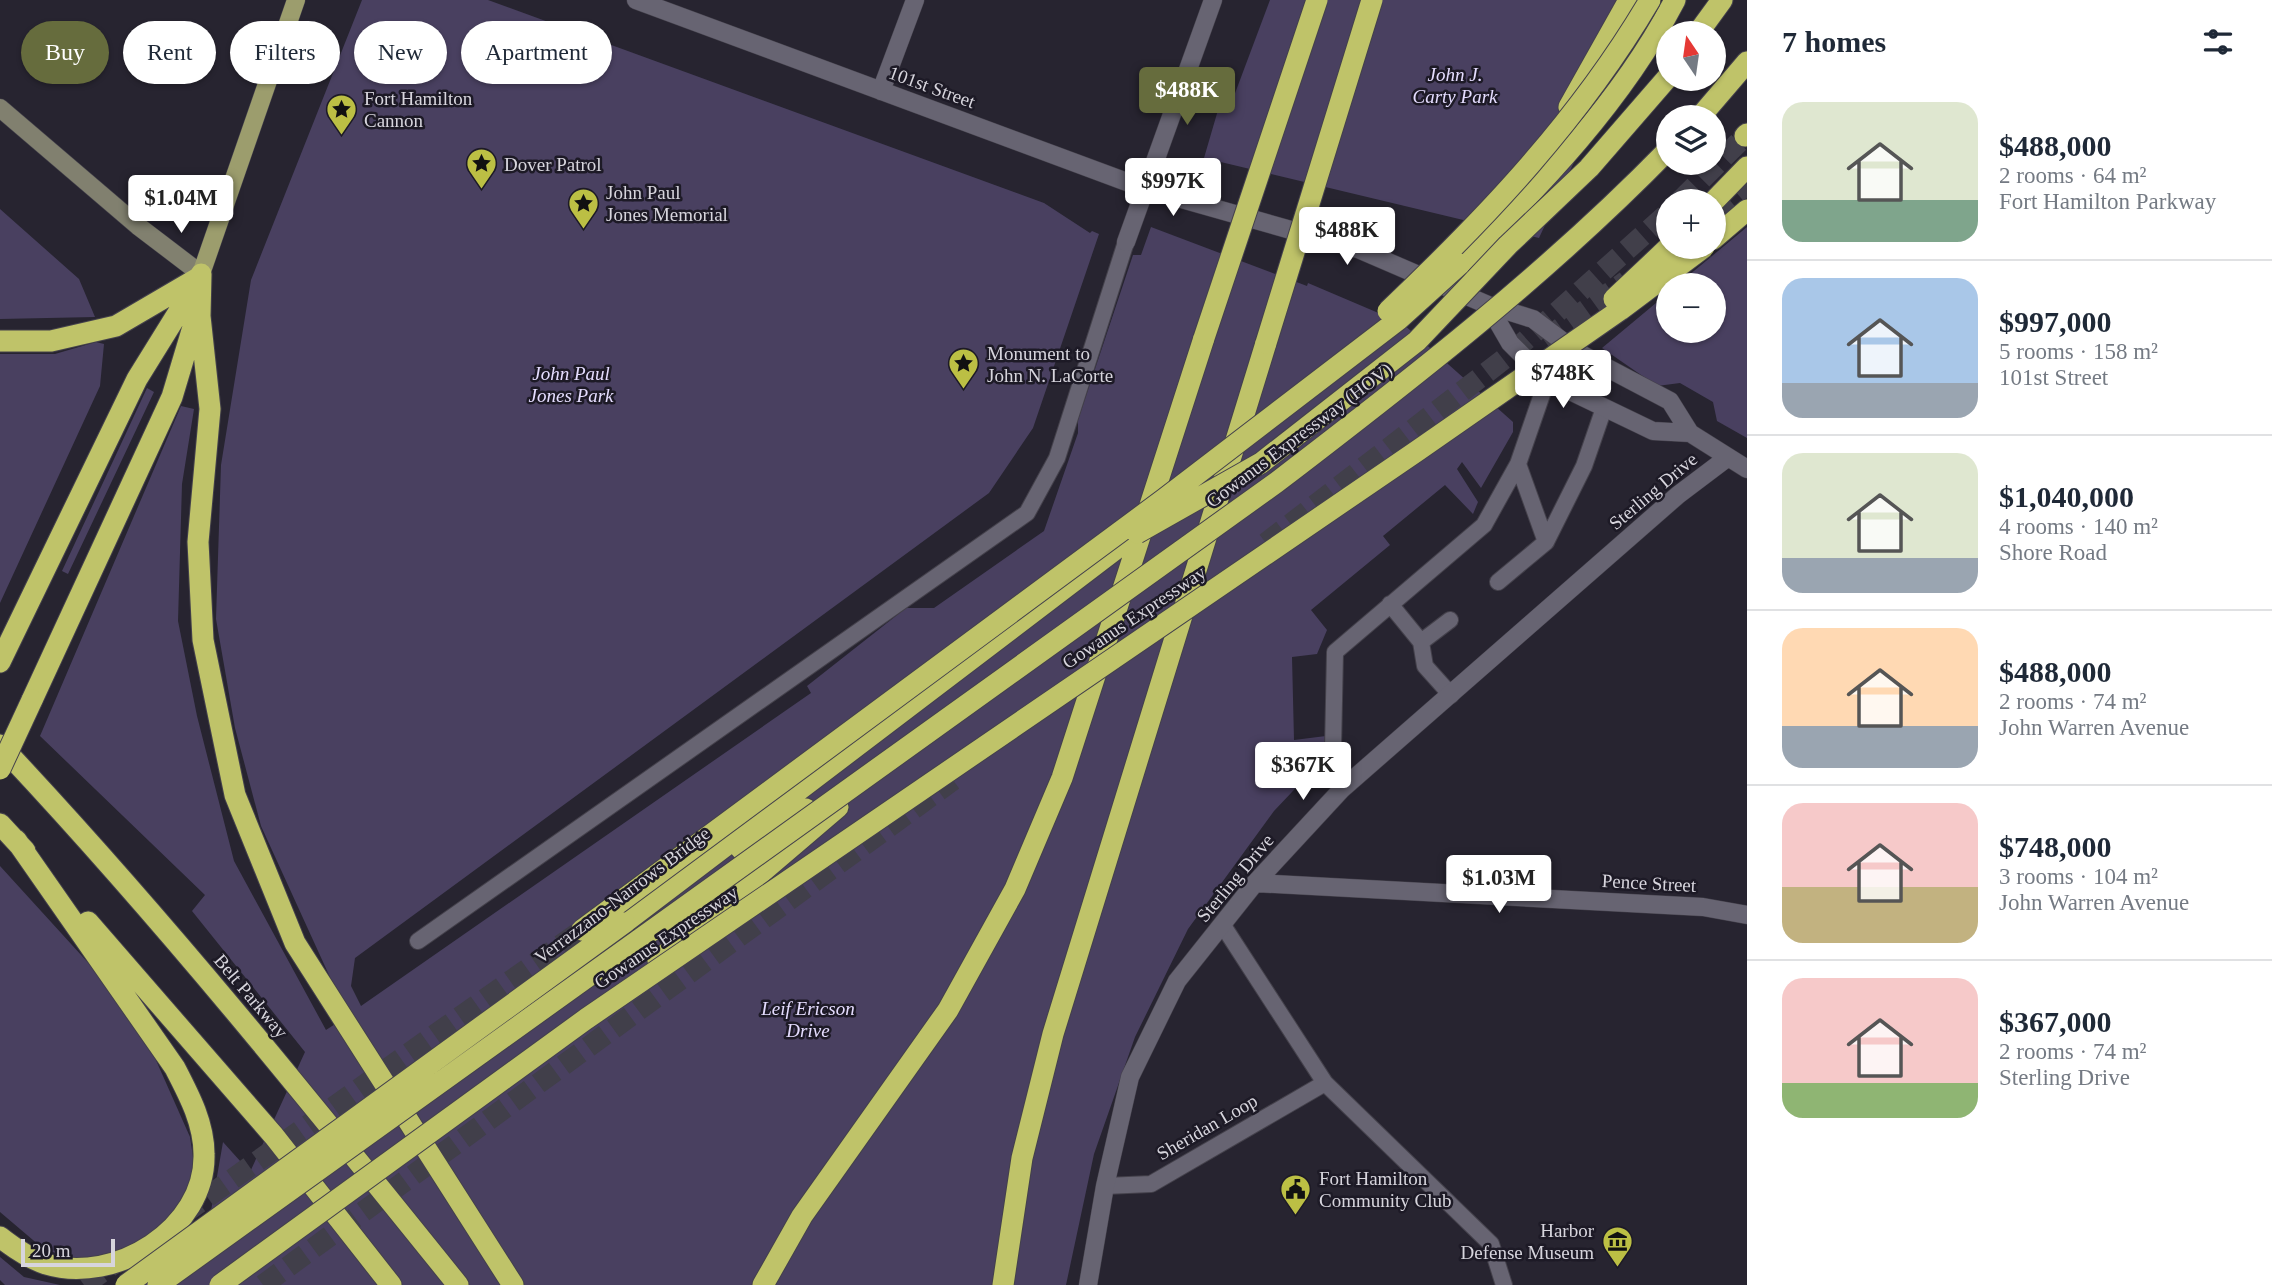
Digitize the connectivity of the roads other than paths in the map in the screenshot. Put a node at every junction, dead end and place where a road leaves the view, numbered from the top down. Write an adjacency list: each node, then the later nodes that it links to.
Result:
1 (296, 0): 27 (main road)
2 (636, 0): 13 (street, 101st Street)
3 (915, 0): 13 (street)
4 (1213, 0): 19 (street)
5 (1317, 0): 68 (highway, bridge)
6 (1372, 0): 69 (highway, bridge)
7 (1629, 0): 26 (highway, bridge)
8 (1650, 0): 38 (highway, bridge)
9 (1675, 0): 26 (highway)
10 (1722, 0): 11 (highway)
11 (1707, 21)
12 (1747, 62): 15 (highway)
13 (881, 91): 19 (street, 101st Street)
14 (1656, 91): 38 (highway, bridge)
15 (1710, 105)
16 (0, 108): 27 (street)
17 (1656, 162): 46 (highway, Gowanus Expressway (HOV), bridge)
18 (1747, 167): 20 (highway)
19 (1143, 188): 23 (street); 29 (street, 101st Street)
20 (1726, 189)
21 (1747, 210): 22 (highway)
22 (1726, 228)
23 (1126, 242): 57 (lane)
24 (1656, 259): 31 (highway, bridge)
25 (1687, 259): 31 (highway, Gowanus Expressway, bridge)
26 (1460, 264): 56 (highway, bridge)
27 (201, 274): 28 (highway); 30 (highway); 44 (highway)
28 (199, 299): 48 (highway, bridge); 67 (highway)
29 (1488, 305): 32 (street); 34 (street, 101st Street)
30 (0, 341)
31 (1522, 377): 58 (highway, Gowanus Expressway, bridge)
32 (1547, 380): 33 (street); 36 (lane)
33 (1604, 408): 34 (street); 39 (lane)
34 (1690, 433): 35 (street)
35 (1727, 458): 37 (street); 45 (street, Sterling Drive)
36 (1518, 464): 39 (lane); 41 (lane)
37 (1747, 469)
38 (1137, 533): 54 (highway, Verrazzano-Narrows Bridge)
39 (1546, 542): 40 (lane)
40 (1498, 582)
41 (1390, 604): 43 (lane); 49 (lane)
42 (1450, 620): 43 (lane)
43 (1421, 642): 45 (lane)
44 (0, 662)
45 (1451, 695): 49 (street, Sterling Drive)
46 (934, 728): 54 (highway, bridge); 58 (highway, bridge); 63 (highway, bridge)
47 (0, 744): 66 (highway, Belt Parkway)
48 (0, 769)
49 (1342, 789): 52 (street, Sterling Drive)
50 (0, 824): 51 (highway)
51 (16, 840): 61 (highway); 65 (highway)
52 (1255, 883): 53 (street, Pence Street); 55 (street, Sterling Drive)
53 (1747, 915)
54 (624, 923): 62 (highway, Verrazzano-Narrows Bridge, bridge)
55 (1222, 924): 59 (lane); 60 (street, Sterling Drive)
56 (582, 930)
57 (418, 941)
58 (586, 1019): 64 (highway, bridge)
59 (1325, 1083): 60 (lane, Sheridan Loop); 71 (lane)
60 (1105, 1186): 70 (street, Sterling Drive)
61 (0, 1237)
62 (126, 1285)
63 (158, 1285)
64 (220, 1285)
65 (391, 1285)
66 (458, 1285)
67 (513, 1285)
68 (762, 1285)
69 (1003, 1285)
70 (1088, 1285)
71 (1504, 1285)

